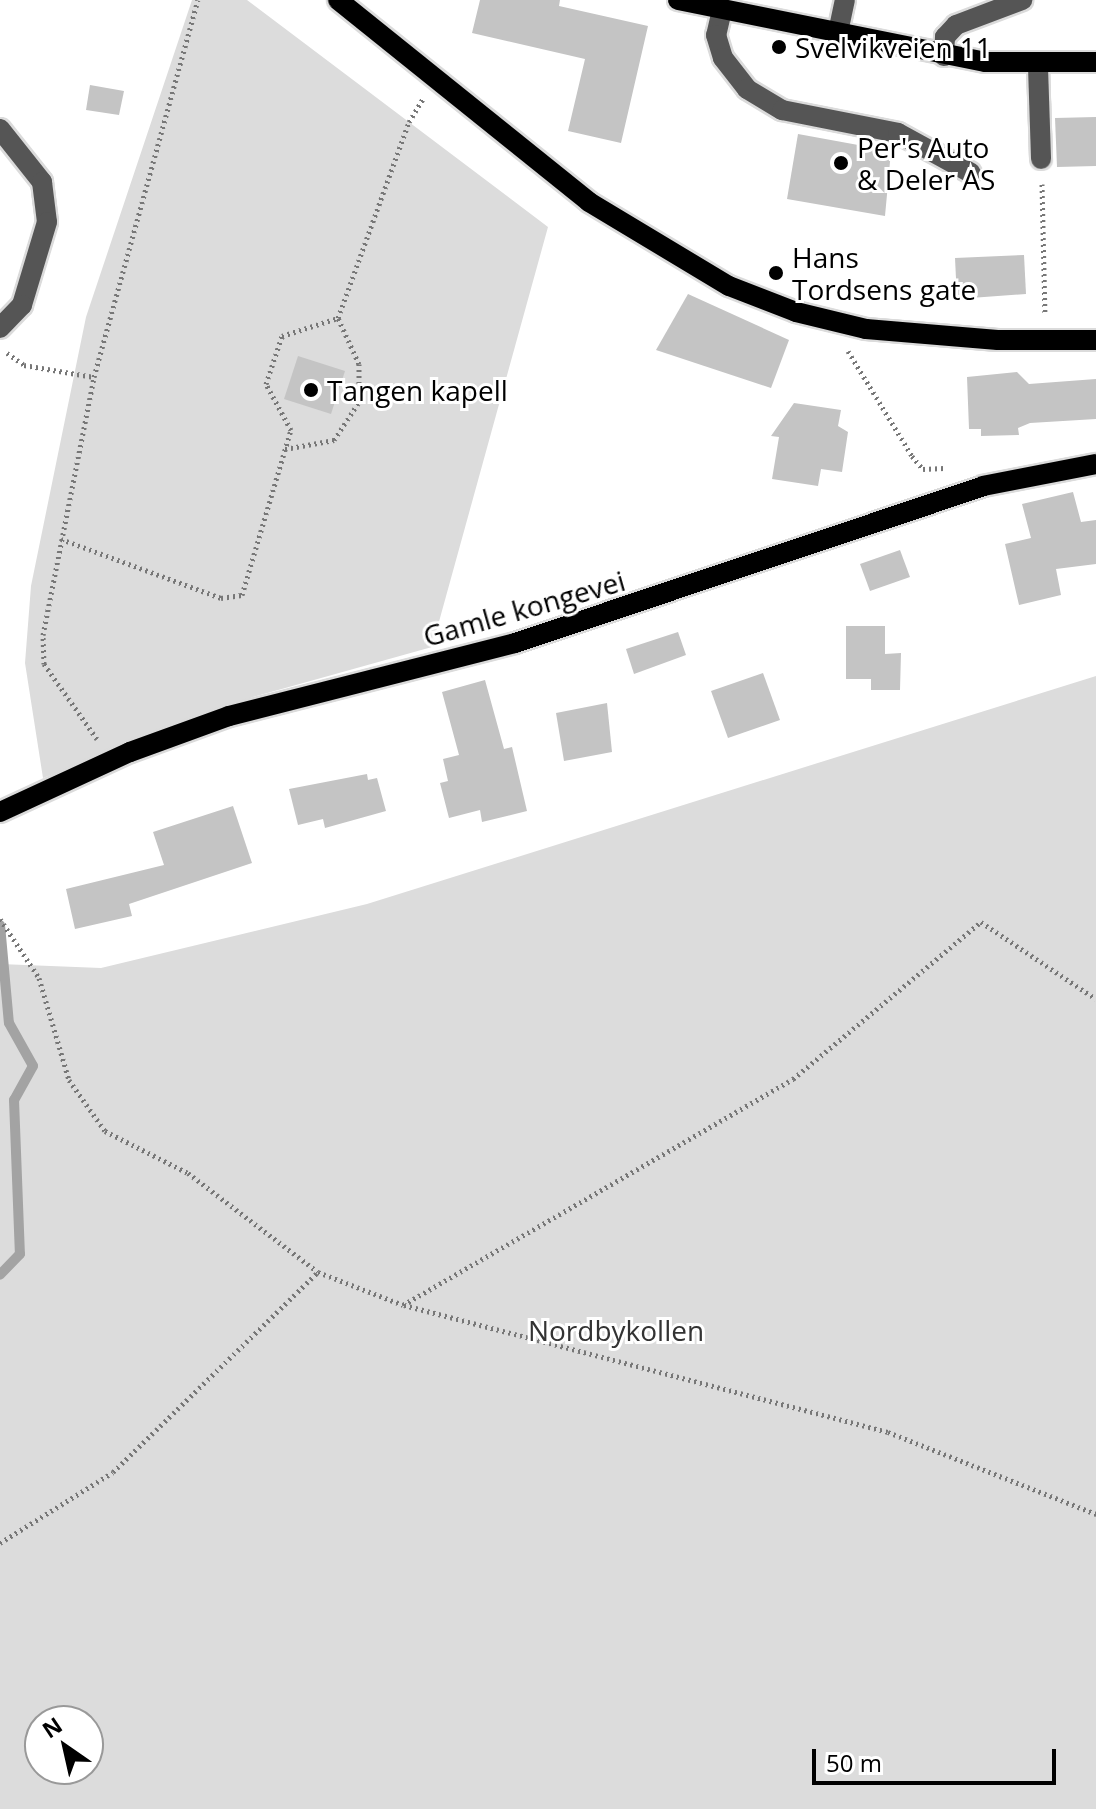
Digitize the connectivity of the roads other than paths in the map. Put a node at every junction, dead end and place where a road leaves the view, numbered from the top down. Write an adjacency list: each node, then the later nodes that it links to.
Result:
1 (338, 0): 14 (main road)
2 (678, 0): 5 (main road)
3 (845, 0): 6 (street)
4 (1022, 0): 7 (street)
5 (722, 10): 6 (main road); 12 (street)
6 (837, 37): 7 (main road)
7 (944, 56): 9 (main road)
8 (1096, 62): 9 (main road)
9 (1038, 67): 11 (street)
10 (0, 129): 13 (street)
11 (1041, 159)
12 (971, 173)
13 (0, 328)
14 (1096, 340)
15 (1096, 464): 16 (main road, Gamle kongevei)
16 (0, 812)

